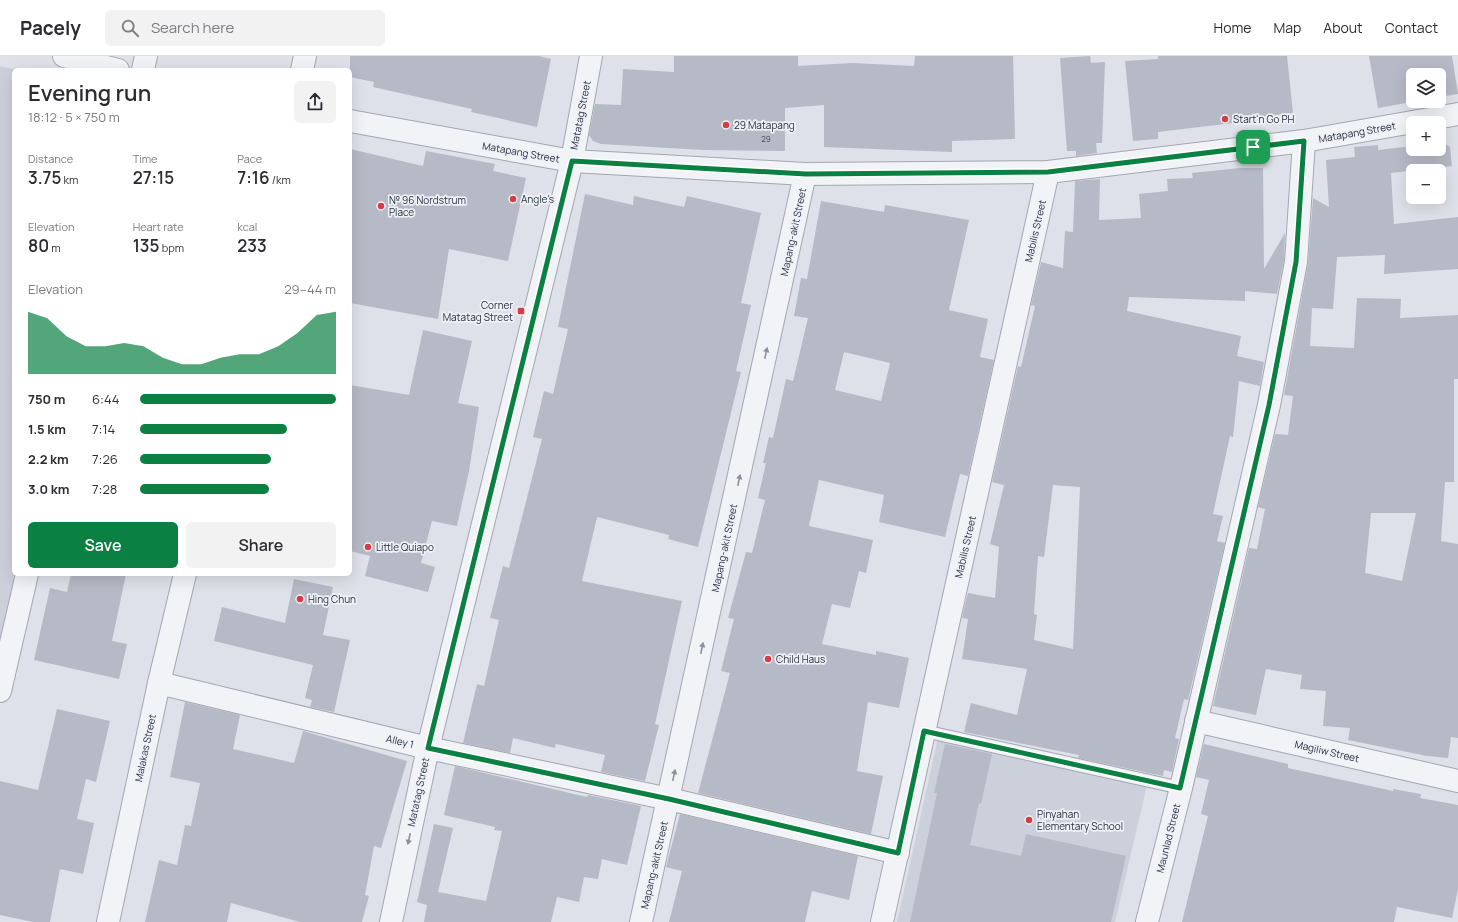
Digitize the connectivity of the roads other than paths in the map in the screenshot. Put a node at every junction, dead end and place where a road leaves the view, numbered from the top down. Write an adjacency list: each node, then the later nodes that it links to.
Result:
1 (64, 56): 5 (street)
2 (146, 56): 6 (street)
3 (305, 56): 7 (street)
4 (591, 56): 11 (street, Matatag Street)
5 (110, 68)
6 (143, 68)
7 (302, 68)
8 (1458, 114): 10 (street, Matapang Street)
9 (352, 121): 11 (street, Matapang Street)
10 (1304, 141): 12 (street, Matapang Street); 18 (street, Maunlad Street)
11 (572, 161): 13 (street, Matapang Street); 20 (street, Matatag Street)
12 (1048, 172): 13 (street, Matapang Street); 19 (street, Mabilis Street)
13 (806, 174): 23 (street, Mapang-akit Street, one-way to 13)
14 (27, 576): 17 (street)
15 (185, 576): 16 (street, Malakas Street)
16 (159, 683): 20 (street, Alley 1); 25 (street, Malakas Street)
17 (0, 691)
18 (1196, 721): 21 (street, Magiliw Street); 22 (street, Maunlad Street)
19 (924, 731): 22 (lane); 24 (street, Mabilis Street)
20 (428, 748): 23 (street, Alley 1); 26 (street, Matatag Street, one-way to 26)
21 (1458, 782)
22 (1180, 788): 29 (street, Maunlad Street)
23 (669, 799): 24 (street, Alley 1); 27 (street, Mapang-akit Street)
24 (898, 853): 28 (street, Mabilis Street)
25 (108, 922)
26 (391, 922)
27 (641, 922)
28 (882, 922)
29 (1147, 922)

